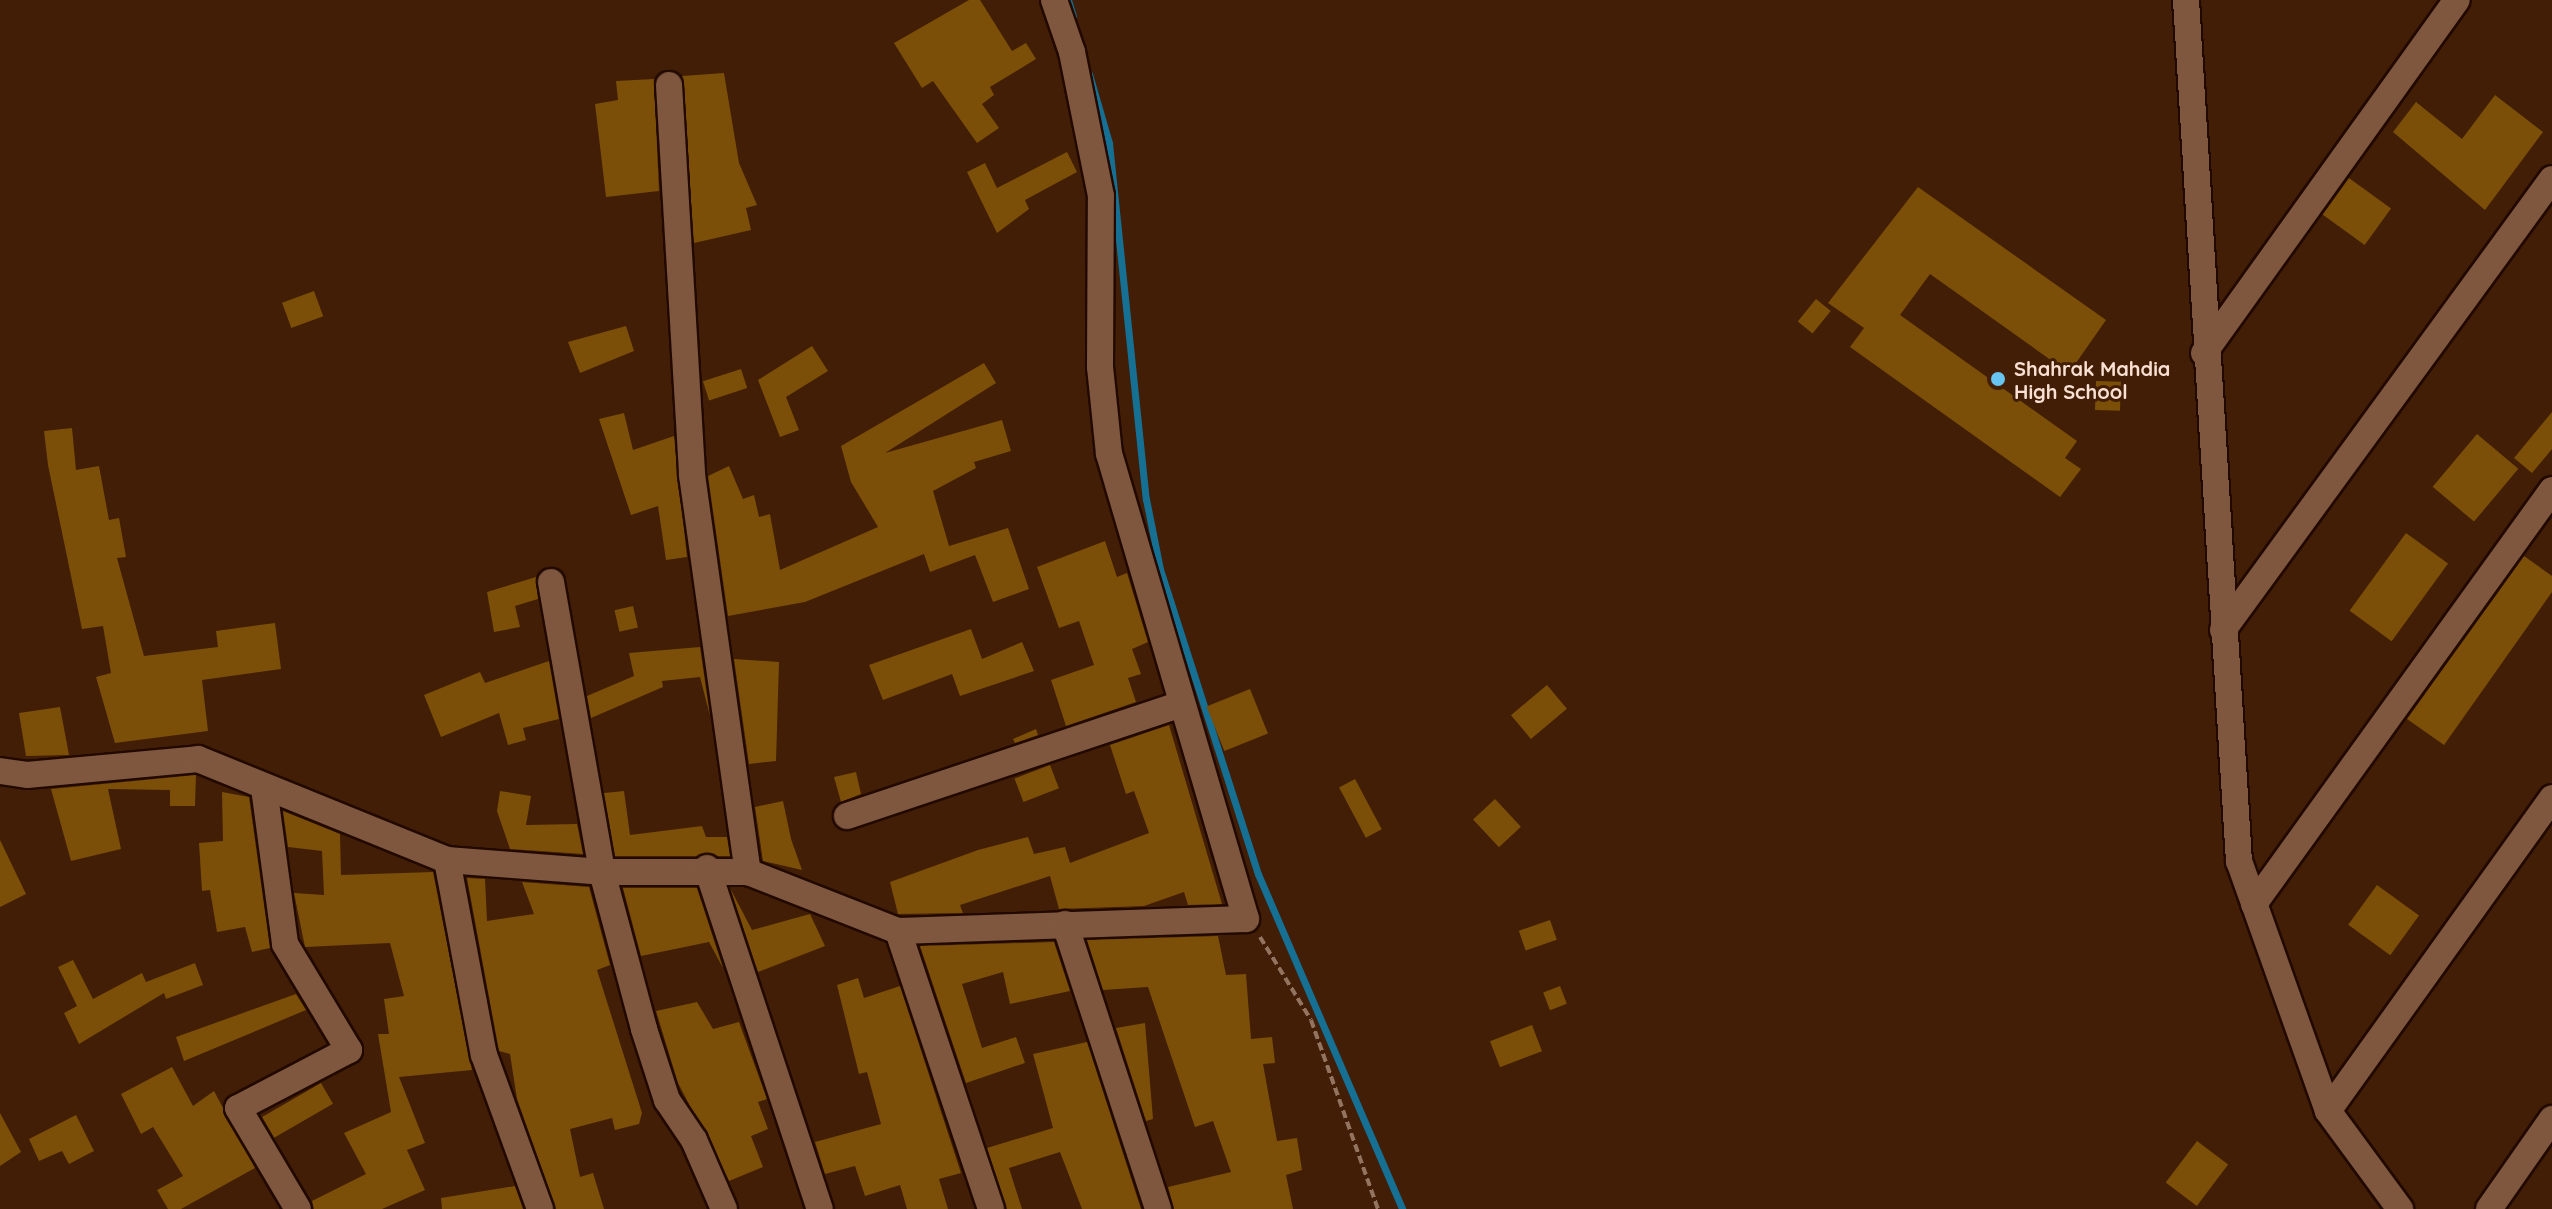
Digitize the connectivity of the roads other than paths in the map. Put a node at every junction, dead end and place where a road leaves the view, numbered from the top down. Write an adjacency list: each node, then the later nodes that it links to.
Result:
1 (1054, 0): 10 (street)
2 (2186, 0): 6 (street)
3 (2457, 0): 6 (street)
4 (669, 85): 18 (street)
5 (2552, 179): 9 (street)
6 (2204, 353): 9 (street)
7 (2552, 490): 19 (street)
8 (551, 582): 17 (street)
9 (2223, 630): 19 (street)
10 (1181, 704): 14 (street); 20 (street)
11 (0, 771): 12 (street)
12 (264, 788): 15 (street); 24 (street)
13 (2552, 798): 22 (street)
14 (847, 816)
15 (447, 860): 17 (street); 25 (street)
16 (707, 868): 17 (street); 18 (street); 27 (street)
17 (602, 872): 26 (street)
18 (748, 872): 21 (street)
19 (2254, 904): 22 (street)
20 (1065, 924): 21 (street); 29 (street)
21 (898, 931): 28 (street)
22 (2328, 1111): 30 (street)
23 (2552, 1119): 31 (street)
24 (298, 1209)
25 (540, 1209)
26 (724, 1209)
27 (820, 1209)
28 (991, 1209)
29 (1158, 1209)
30 (2400, 1209)
31 (2489, 1209)

